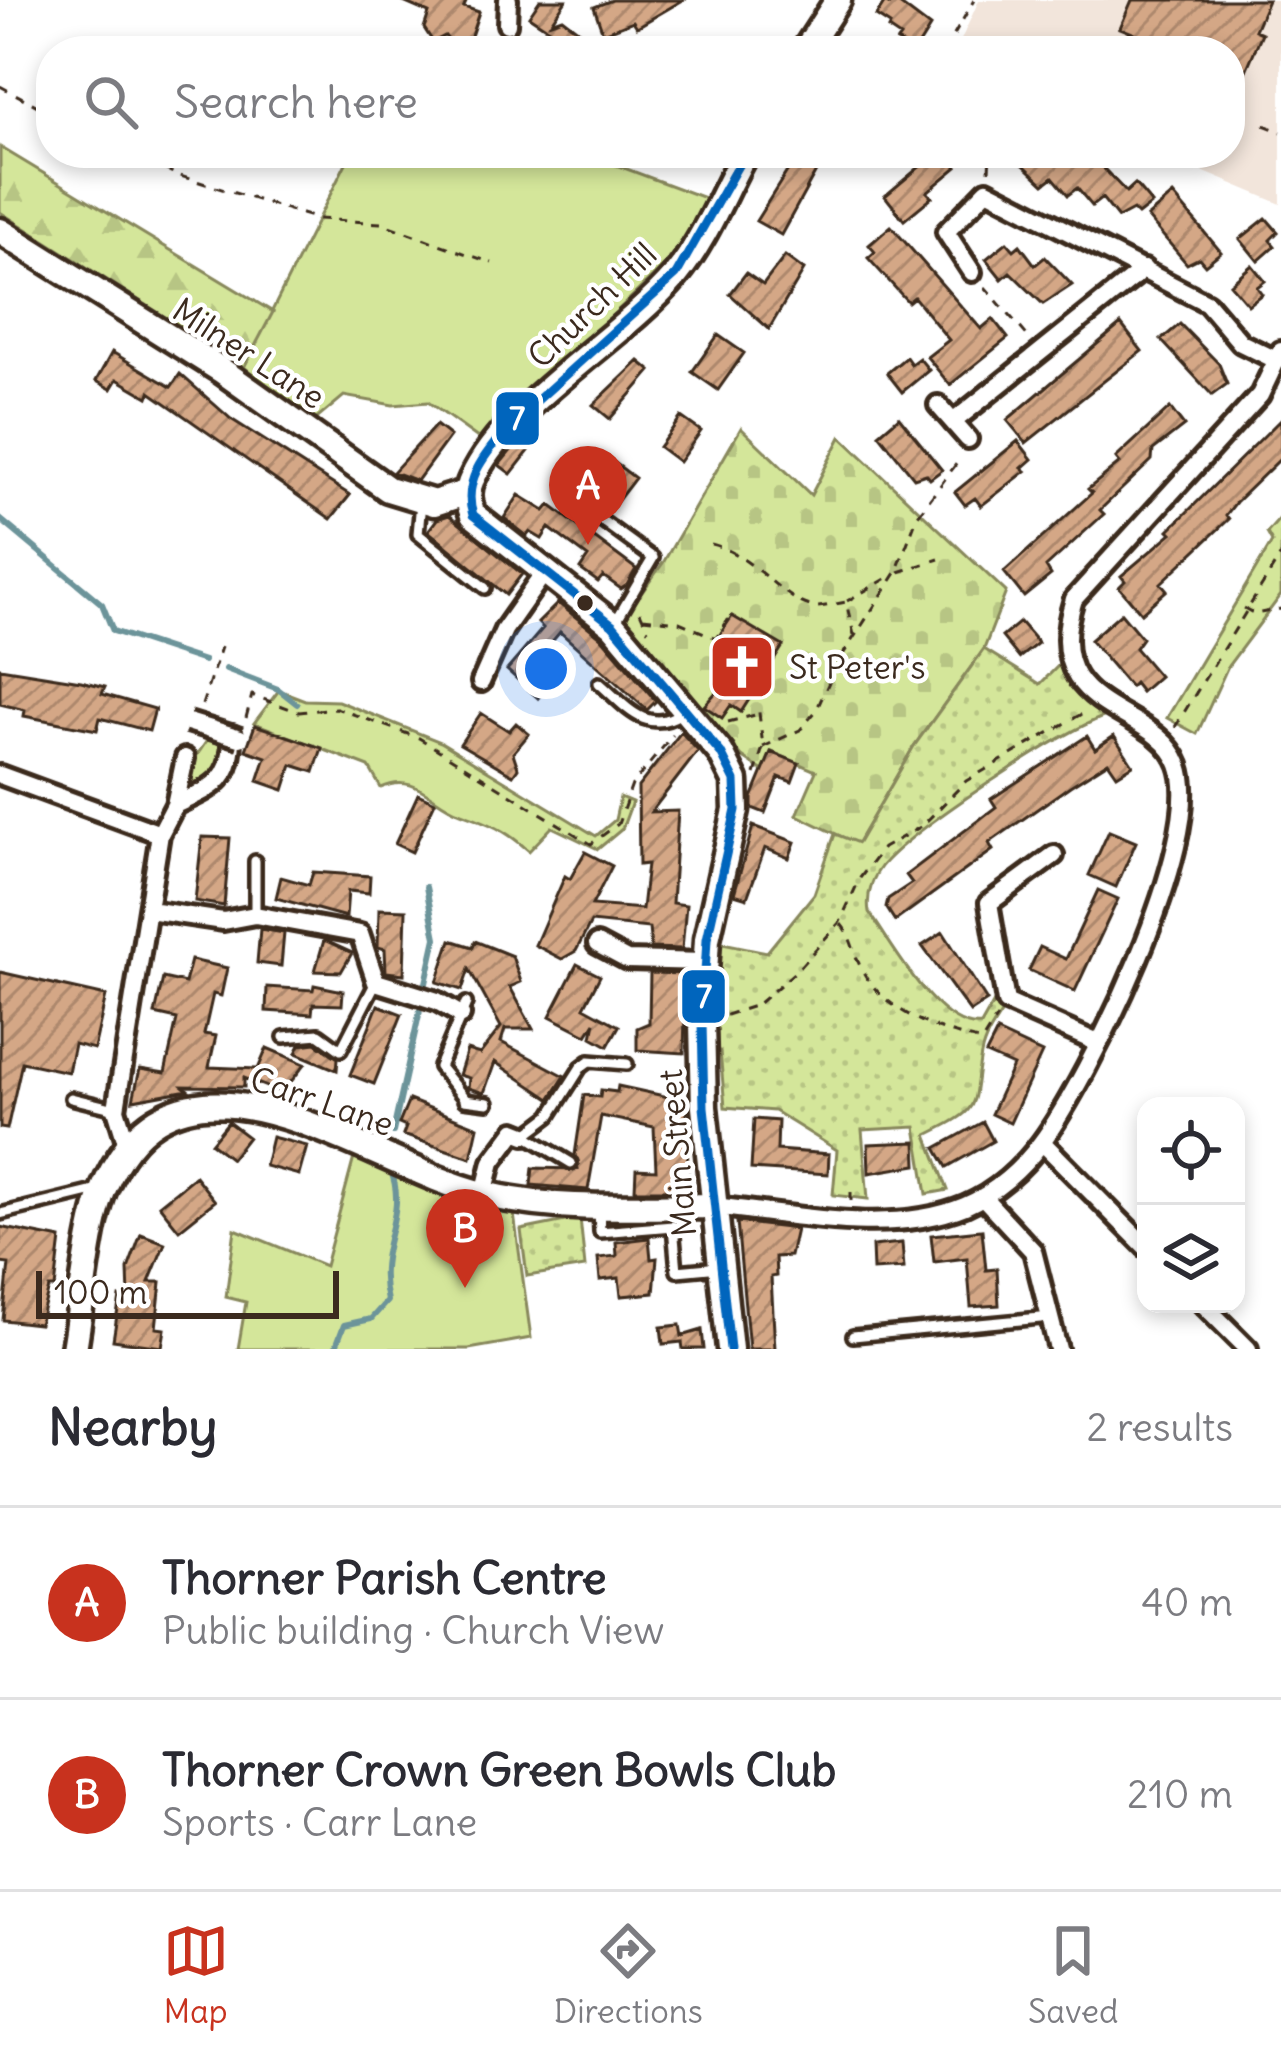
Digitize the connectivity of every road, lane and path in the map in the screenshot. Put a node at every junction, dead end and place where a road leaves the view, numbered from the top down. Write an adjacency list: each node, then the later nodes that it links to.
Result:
1 (508, 0): 4 (street)
2 (838, 0): 5 (street)
3 (974, 0): 6 (path)
4 (507, 24)
5 (815, 36)
6 (954, 36)
7 (0, 86): 8 (path)
8 (36, 105)
9 (1264, 124): 10 (path)
10 (1281, 132)
11 (163, 168): 14 (path)
12 (737, 168): 22 (street, Church Hill)
13 (0, 231): 23 (street, Milner Lane)
14 (492, 263)
15 (1144, 269): 16 (street); 17 (street); 18 (street)
16 (973, 272): 17 (path)
17 (1041, 352): 20 (street)
18 (1279, 356): 41 (street)
19 (938, 405): 20 (street)
20 (953, 422): 21 (street)
21 (968, 439): 29 (path)
22 (468, 492): 23 (street); 28 (street)
23 (421, 502): 30 (lane)
24 (594, 515): 36 (lane)
25 (711, 544): 31 (path)
26 (1281, 555): 32 (path)
27 (939, 560): 29 (path)
28 (544, 573): 36 (street); 39 (street)
29 (896, 573): 31 (path); 37 (path)
30 (485, 588)
31 (846, 602): 37 (path)
32 (1244, 608): 33 (path); 46 (path)
33 (1281, 609)
34 (732, 614): 35 (path)
35 (644, 618)
36 (613, 625): 43 (street)
37 (854, 637): 47 (path)
38 (221, 647): 44 (path)
39 (482, 682)
40 (598, 683): 43 (lane)
41 (1098, 699): 46 (street); 57 (path)
42 (758, 704): 47 (path)
43 (688, 713): 45 (path); 59 (street, Main Street)
44 (194, 717): 45 (street, bridge)
45 (236, 736): 51 (street)
46 (1166, 745): 65 (street)
47 (763, 747): 49 (path)
48 (185, 758): 51 (street)
49 (760, 769)
50 (0, 775): 52 (street)
51 (175, 805): 52 (street)
52 (160, 834): 55 (street)
53 (1054, 855): 61 (street)
54 (255, 861): 56 (lane)
55 (149, 910): 56 (street); 69 (street)
56 (255, 915): 60 (street)
57 (840, 922): 61 (path); 63 (path)
58 (597, 944): 59 (street)
59 (705, 962): 63 (street, Main Street)
60 (376, 982): 62 (street); 64 (lane)
61 (1006, 1002): 65 (street)
62 (463, 1009): 68 (lane)
63 (702, 1023): 78 (street, Main Street)
64 (284, 1037)
65 (1098, 1043): 71 (street)
66 (627, 1064): 70 (lane)
67 (71, 1098): 69 (lane)
68 (488, 1103)
69 (116, 1109): 72 (street)
70 (525, 1135): 73 (lane); 75 (street)
71 (1042, 1142): 76 (street); 80 (street)
72 (128, 1148): 74 (street, Carr Lane); 75 (street, Carr Lane)
73 (571, 1163)
74 (104, 1188): 79 (lane); 86 (street, Carr Lane)
75 (484, 1194): 77 (street, Carr Lane)
76 (983, 1197): 78 (street); 83 (street)
77 (599, 1205): 78 (street, Carr Lane); 81 (lane)
78 (713, 1206): 81 (street, Main Street)
79 (0, 1214)
80 (1137, 1238)
81 (720, 1267): 87 (street, Main Street)
82 (1212, 1313): 85 (street)
83 (1051, 1317): 84 (lane); 88 (street)
84 (854, 1336)
85 (1248, 1348)
86 (74, 1349)
87 (730, 1349)
88 (1058, 1349)

